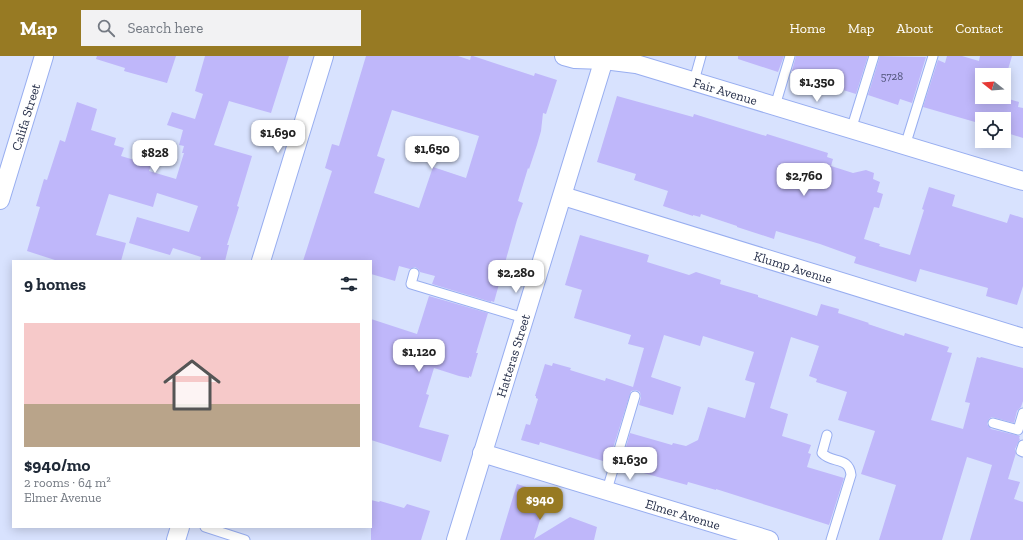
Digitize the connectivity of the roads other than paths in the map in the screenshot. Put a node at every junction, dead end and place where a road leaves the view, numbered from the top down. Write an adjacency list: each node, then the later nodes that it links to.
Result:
1 (44, 56): 15 (street, Califa Street)
2 (324, 56): 16 (street)
3 (564, 56): 8 (street, Fair Avenue)
4 (701, 56): 9 (lane)
5 (790, 56): 10 (lane)
6 (874, 56): 11 (lane)
7 (933, 56): 12 (lane)
8 (605, 58): 9 (street, Fair Avenue); 14 (street, Hatteras Street)
9 (694, 81): 10 (street, Fair Avenue)
10 (775, 106): 11 (street, Fair Avenue)
11 (851, 130): 12 (street, Fair Avenue)
12 (905, 146): 13 (street, Fair Avenue)
13 (1023, 182)
14 (563, 196): 18 (street, Hatteras Street); 19 (street, Klump Avenue)
15 (0, 200)
16 (262, 260)
17 (414, 273): 18 (lane)
18 (524, 318): 26 (street, Hatteras Street)
19 (1023, 338)
20 (635, 396): 27 (lane)
21 (1023, 413): 22 (lane)
22 (993, 423)
23 (827, 435): 34 (lane)
24 (1023, 445): 25 (lane)
25 (1023, 452)
26 (482, 453): 27 (street, Elmer Avenue); 32 (street, Hatteras Street)
27 (607, 490): 33 (street, Elmer Avenue)
28 (180, 528): 30 (street)
29 (208, 528): 31 (lane)
30 (176, 540)
31 (245, 540)
32 (456, 540)
33 (769, 540)
34 (831, 540)

